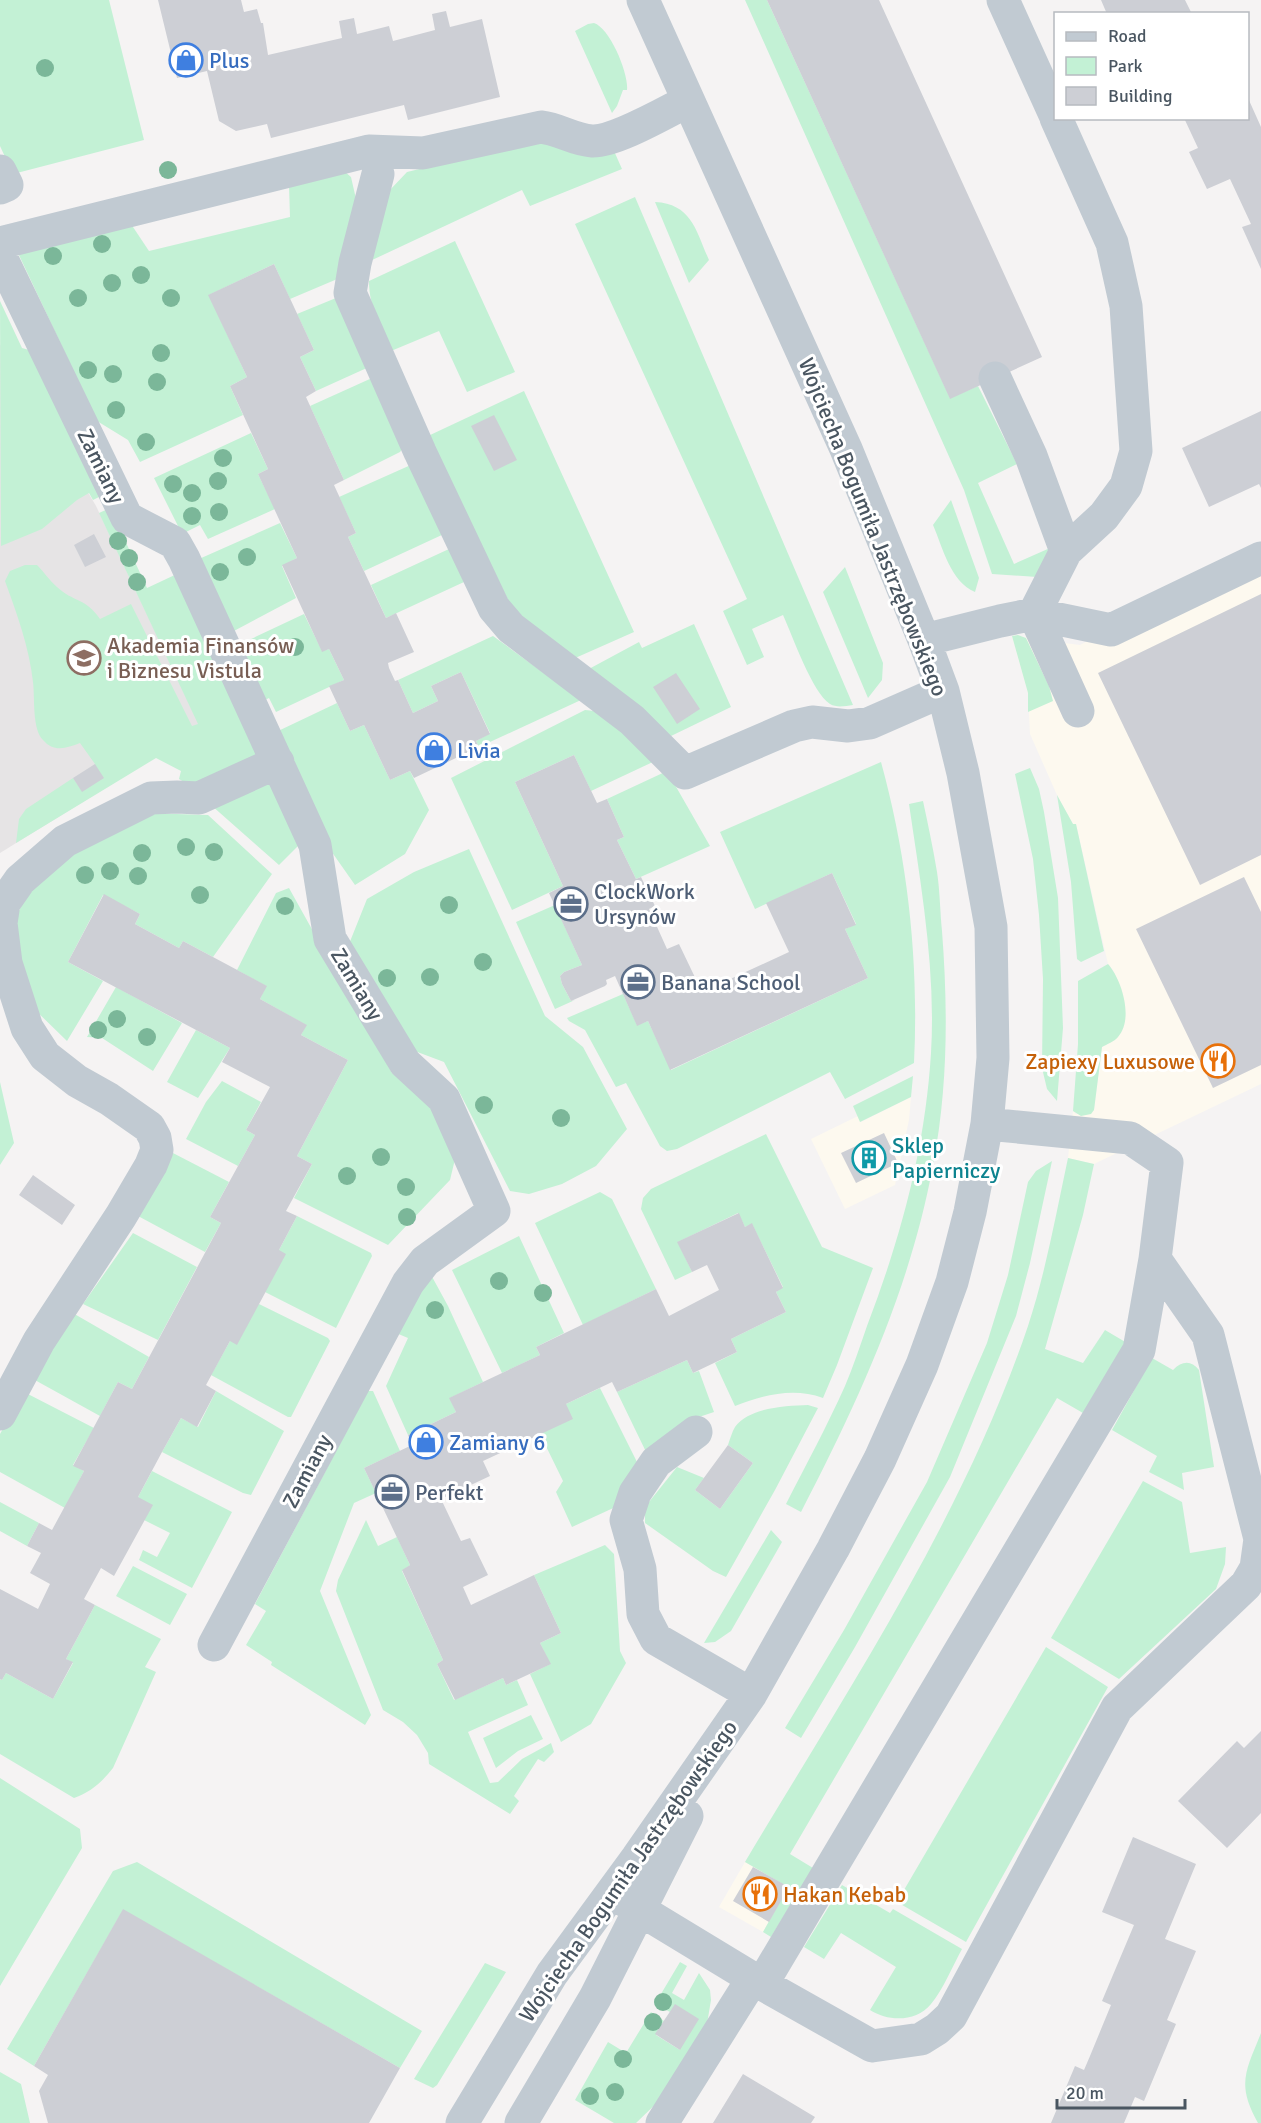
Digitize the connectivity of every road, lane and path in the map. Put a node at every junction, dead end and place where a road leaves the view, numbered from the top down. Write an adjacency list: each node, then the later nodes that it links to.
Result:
1 (643, 0): 3 (street, Wojciecha Bogumiła Jastrzębowskiego)
2 (1003, 0): 4 (street)
3 (688, 101): 9 (street); 15 (street, Wojciecha Bogumiła Jastrzębowskiego)
4 (1054, 114)
5 (1057, 120): 12 (street)
6 (0, 171): 8 (street)
7 (378, 174): 16 (street)
8 (0, 188)
9 (0, 243)
10 (0, 255): 18 (street, Zamiany)
11 (995, 378): 12 (street)
12 (1066, 551): 14 (street)
13 (1261, 558): 14 (street)
14 (1034, 614): 15 (street); 17 (street)
15 (924, 640): 16 (street, Wojciecha Bogumiła Jastrzębowskiego)
16 (943, 691): 19 (street, Wojciecha Bogumiła Jastrzębowskiego)
17 (1078, 711)
18 (278, 762): 21 (street); 23 (street, Zamiany)
19 (987, 1124): 20 (street); 24 (street, Wojciecha Bogumiła Jastrzębowskiego)
20 (1155, 1259): 27 (street); 27 (street)
21 (0, 1414)
22 (696, 1432): 24 (street)
23 (214, 1645)
24 (745, 1703): 25 (street, Wojciecha Bogumiła Jastrzębowskiego); 26 (street, Wojciecha Bogumiła Jastrzębowskiego)
25 (612, 1893): 26 (street); 28 (street, Wojciecha Bogumiła Jastrzębowskiego)
26 (640, 1910): 27 (street); 29 (street, Wojciecha Bogumiła Jastrzębowskiego)
27 (757, 1981): 30 (street)
28 (462, 2123)
29 (521, 2123)
30 (662, 2123)

